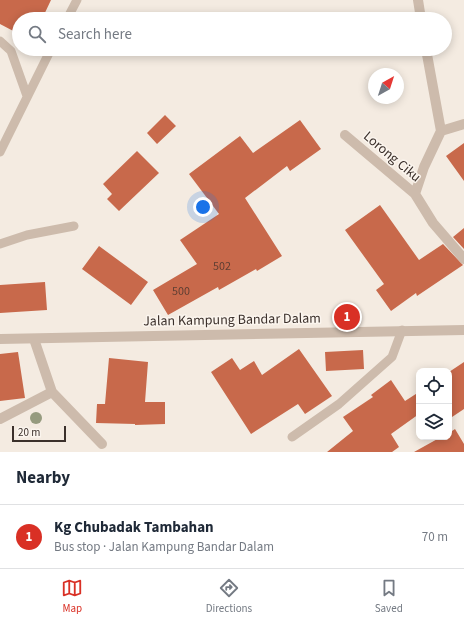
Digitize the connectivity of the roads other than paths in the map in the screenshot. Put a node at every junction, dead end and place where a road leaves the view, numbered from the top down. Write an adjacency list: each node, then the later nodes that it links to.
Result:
1 (77, 0): 3 (lane)
2 (418, 0): 4 (street)
3 (71, 12)
4 (420, 12)
5 (0, 41): 6 (lane)
6 (12, 54)
7 (13, 56): 10 (lane)
8 (47, 56): 10 (lane)
9 (427, 56): 12 (street)
10 (27, 96): 14 (lane)
11 (464, 124): 12 (street)
12 (441, 131): 15 (street)
13 (345, 135): 15 (street, Lorong Ciku)
14 (0, 152)
15 (415, 194): 18 (street, Lorong Ciku)
16 (74, 226): 17 (lane)
17 (0, 244)
18 (464, 259)
19 (402, 330): 20 (street, Jalan Kampung Bandar Dalam); 21 (street, Jalan Kampung Bandar Dalam); 25 (lane)
20 (464, 330)
21 (34, 338): 22 (street, Jalan Kampung Bandar Dalam); 23 (street)
22 (0, 339)
23 (52, 392): 24 (street); 26 (street)
24 (0, 419)
25 (292, 437)
26 (102, 444)

